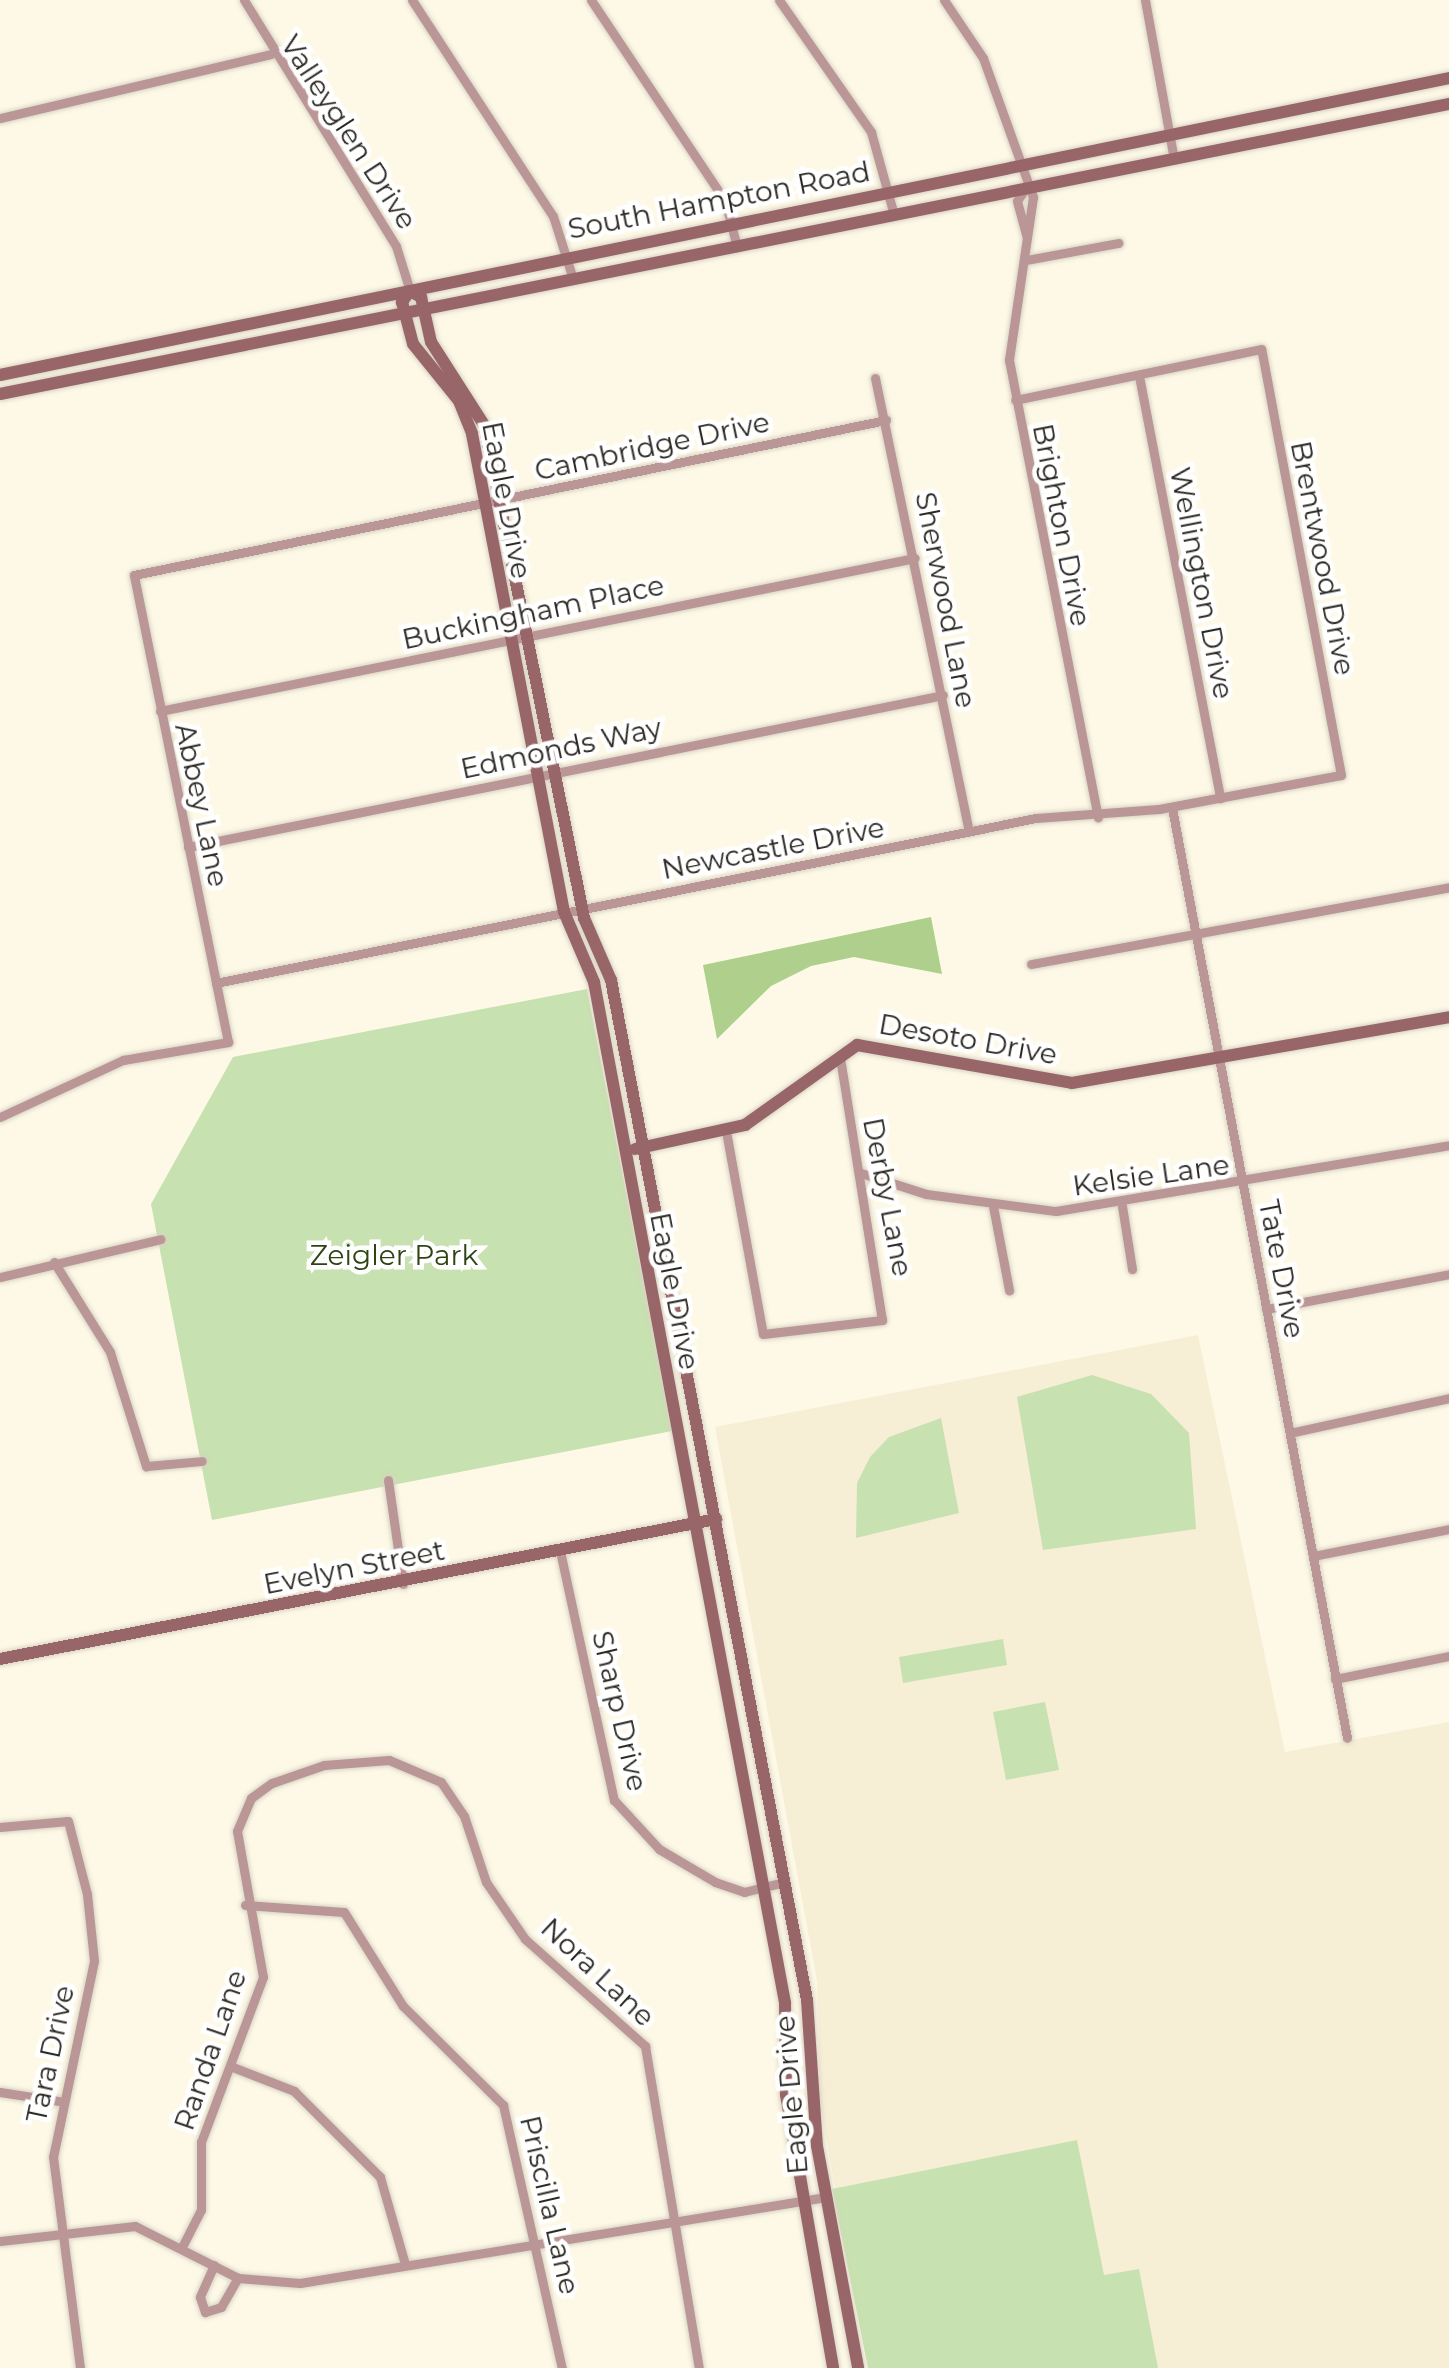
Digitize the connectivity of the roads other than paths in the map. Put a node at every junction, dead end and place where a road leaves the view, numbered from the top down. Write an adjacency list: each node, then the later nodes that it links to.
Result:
1 (244, 0): 7 (street, Valleyglen Drive)
2 (412, 0): 20 (street)
3 (591, 0): 17 (street)
4 (779, 0): 15 (street)
5 (944, 0): 13 (street)
6 (1145, 0): 11 (street)
7 (270, 54): 10 (street); 23 (street, Valleyglen Drive)
8 (1449, 78): 11 (street, South Hampton Road)
9 (1449, 104): 12 (street, South Hampton Road)
10 (0, 118)
11 (1169, 134): 12 (street); 13 (street, South Hampton Road)
12 (1174, 159): 14 (street, South Hampton Road)
13 (1020, 165): 14 (street); 15 (street, South Hampton Road)
14 (1024, 189): 16 (street, South Hampton Road); 21 (street, Brighton Drive)
15 (890, 191): 16 (street); 17 (street, South Hampton Road)
16 (894, 215): 19 (street, South Hampton Road)
17 (730, 224): 19 (street); 20 (street, South Hampton Road)
18 (1118, 243): 21 (street)
19 (738, 246): 22 (street, South Hampton Road)
20 (568, 256): 22 (street); 23 (street, South Hampton Road)
21 (1026, 260): 32 (street, Brighton Drive)
22 (573, 280): 24 (street, South Hampton Road)
23 (410, 291): 24 (street, Eagle Drive); 25 (street); 26 (street, South Hampton Road)
24 (423, 307): 25 (street, South Hampton Road); 34 (street, Eagle Drive)
25 (403, 311): 27 (street, South Hampton Road); 35 (street, Eagle Drive)
26 (208, 332): 27 (street); 28 (street, South Hampton Road)
27 (212, 351): 31 (street, South Hampton Road)
28 (1, 375): 31 (street)
29 (1139, 376): 32 (street); 43 (street, Brentwood Drive); 45 (street, Wellington Drive)
30 (875, 378): 33 (street, Sherwood Lane)
31 (2, 393)
32 (1015, 400): 47 (street, Brighton Drive)
33 (886, 420): 34 (street, Cambridge Drive); 36 (street, Sherwood Lane)
34 (500, 501): 35 (street, Cambridge Drive); 38 (street, Eagle Drive)
35 (483, 504): 37 (street, Cambridge Drive); 39 (street, Eagle Drive)
36 (914, 558): 38 (street, Buckingham Place); 40 (street, Sherwood Lane)
37 (134, 576): 41 (street, Abbey Lane)
38 (527, 636): 39 (street, Buckingham Place); 42 (street, Eagle Drive)
39 (510, 639): 41 (street, Buckingham Place); 44 (street, Eagle Drive)
40 (943, 695): 42 (street, Edmonds Way); 48 (street, Sherwood Lane)
41 (160, 711): 49 (street, Abbey Lane)
42 (555, 771): 44 (street, Edmonds Way); 51 (street, Eagle Drive)
43 (1342, 775): 45 (street, Newcastle Drive)
44 (537, 776): 49 (street, Edmonds Way); 52 (street, Eagle Drive)
45 (1220, 798): 46 (street, Newcastle Drive)
46 (1172, 808): 47 (street, Newcastle Drive); 53 (street, Tate Drive)
47 (1098, 817): 48 (street, Newcastle Drive)
48 (970, 831): 51 (street, Newcastle Drive)
49 (188, 847): 57 (street, Abbey Lane)
50 (1449, 887): 53 (street)
51 (582, 909): 52 (street, Newcastle Drive); 55 (street, Eagle Drive)
52 (564, 912): 56 (street, Eagle Drive); 57 (street, Newcastle Drive)
53 (1196, 935): 54 (street); 60 (street, Tate Drive)
54 (1031, 964)
55 (611, 980): 56 (street); 64 (street, Eagle Drive)
56 (594, 982): 65 (street, Eagle Drive)
57 (216, 983): 61 (street, Abbey Lane)
58 (1449, 1017): 60 (street, Desoto Drive)
59 (839, 1052): 60 (street, Desoto Drive); 62 (street, Desoto Drive); 66 (street, Derby Lane)
60 (1220, 1062): 67 (street, Tate Drive)
61 (0, 1117)
62 (726, 1131): 64 (street, Desoto Drive); 66 (street, Derby Lane)
63 (1449, 1146): 67 (street, Kelsie Lane)
64 (640, 1148): 65 (street, Desoto Drive); 76 (street, Eagle Drive)
65 (623, 1152): 68 (street, Eagle Drive)
66 (860, 1173): 69 (street, Kelsie Lane)
67 (1243, 1185): 70 (street, Kelsie Lane); 78 (street, Tate Drive)
68 (631, 1194): 76 (street); 81 (street, Eagle Drive)
69 (993, 1206): 70 (street, Kelsie Lane); 77 (street)
70 (1122, 1206): 73 (street)
71 (160, 1239): 72 (street)
72 (54, 1262): 75 (street); 83 (street)
73 (1132, 1270)
74 (1449, 1274): 78 (street)
75 (0, 1278)
76 (667, 1283): 80 (street, Eagle Drive)
77 (1009, 1290)
78 (1266, 1309): 82 (street, Tate Drive)
79 (1449, 1398): 82 (street)
80 (696, 1414): 81 (street); 85 (street, Eagle Drive)
81 (674, 1419): 86 (street, Eagle Drive)
82 (1290, 1433): 89 (street, Tate Drive)
83 (202, 1461)
84 (388, 1480): 90 (street)
85 (716, 1519): 86 (street, Evelyn Street); 94 (street, Eagle Drive)
86 (695, 1524): 88 (street, Evelyn Street); 95 (street, Eagle Drive)
87 (1449, 1529): 89 (street)
88 (560, 1552): 90 (street, Evelyn Street); 100 (street, Sharp Drive)
89 (1313, 1556): 93 (street, Tate Drive)
90 (403, 1584): 92 (street, Evelyn Street)
91 (1449, 1656): 93 (street)
92 (0, 1660)
93 (1335, 1679): 96 (street, Tate Drive)
94 (748, 1692): 95 (street); 99 (street, Eagle Drive)
95 (728, 1697): 100 (street, Eagle Drive)
96 (1347, 1738)
97 (292, 1775): 101 (street, Randa Lane); 107 (street, Nora Lane)
98 (0, 1827): 104 (street, Tara Drive)
99 (784, 1882): 100 (street, Sharp Drive); 105 (street, Eagle Drive)
100 (764, 1888): 106 (street, Eagle Drive)
101 (245, 1905): 102 (street, Randa Lane); 111 (street, Priscilla Lane)
102 (230, 2066): 110 (street, Randa Lane); 112 (street)
103 (0, 2092): 104 (street)
104 (59, 2101): 108 (street, Tara Drive)
105 (826, 2197): 106 (street); 119 (street, Eagle Drive)
106 (802, 2201): 107 (street); 118 (street, Eagle Drive)
107 (671, 2223): 111 (street); 117 (street, Nora Lane)
108 (57, 2230): 109 (street); 110 (street); 115 (street, Tara Drive)
109 (0, 2241)
110 (183, 2246): 113 (street)
111 (539, 2249): 112 (street); 116 (street, Priscilla Lane)
112 (405, 2264): 114 (street)
113 (214, 2265): 114 (street); 114 (street)
114 (238, 2278)
115 (80, 2368)
116 (562, 2368)
117 (699, 2368)
118 (833, 2368)
119 (858, 2368)

